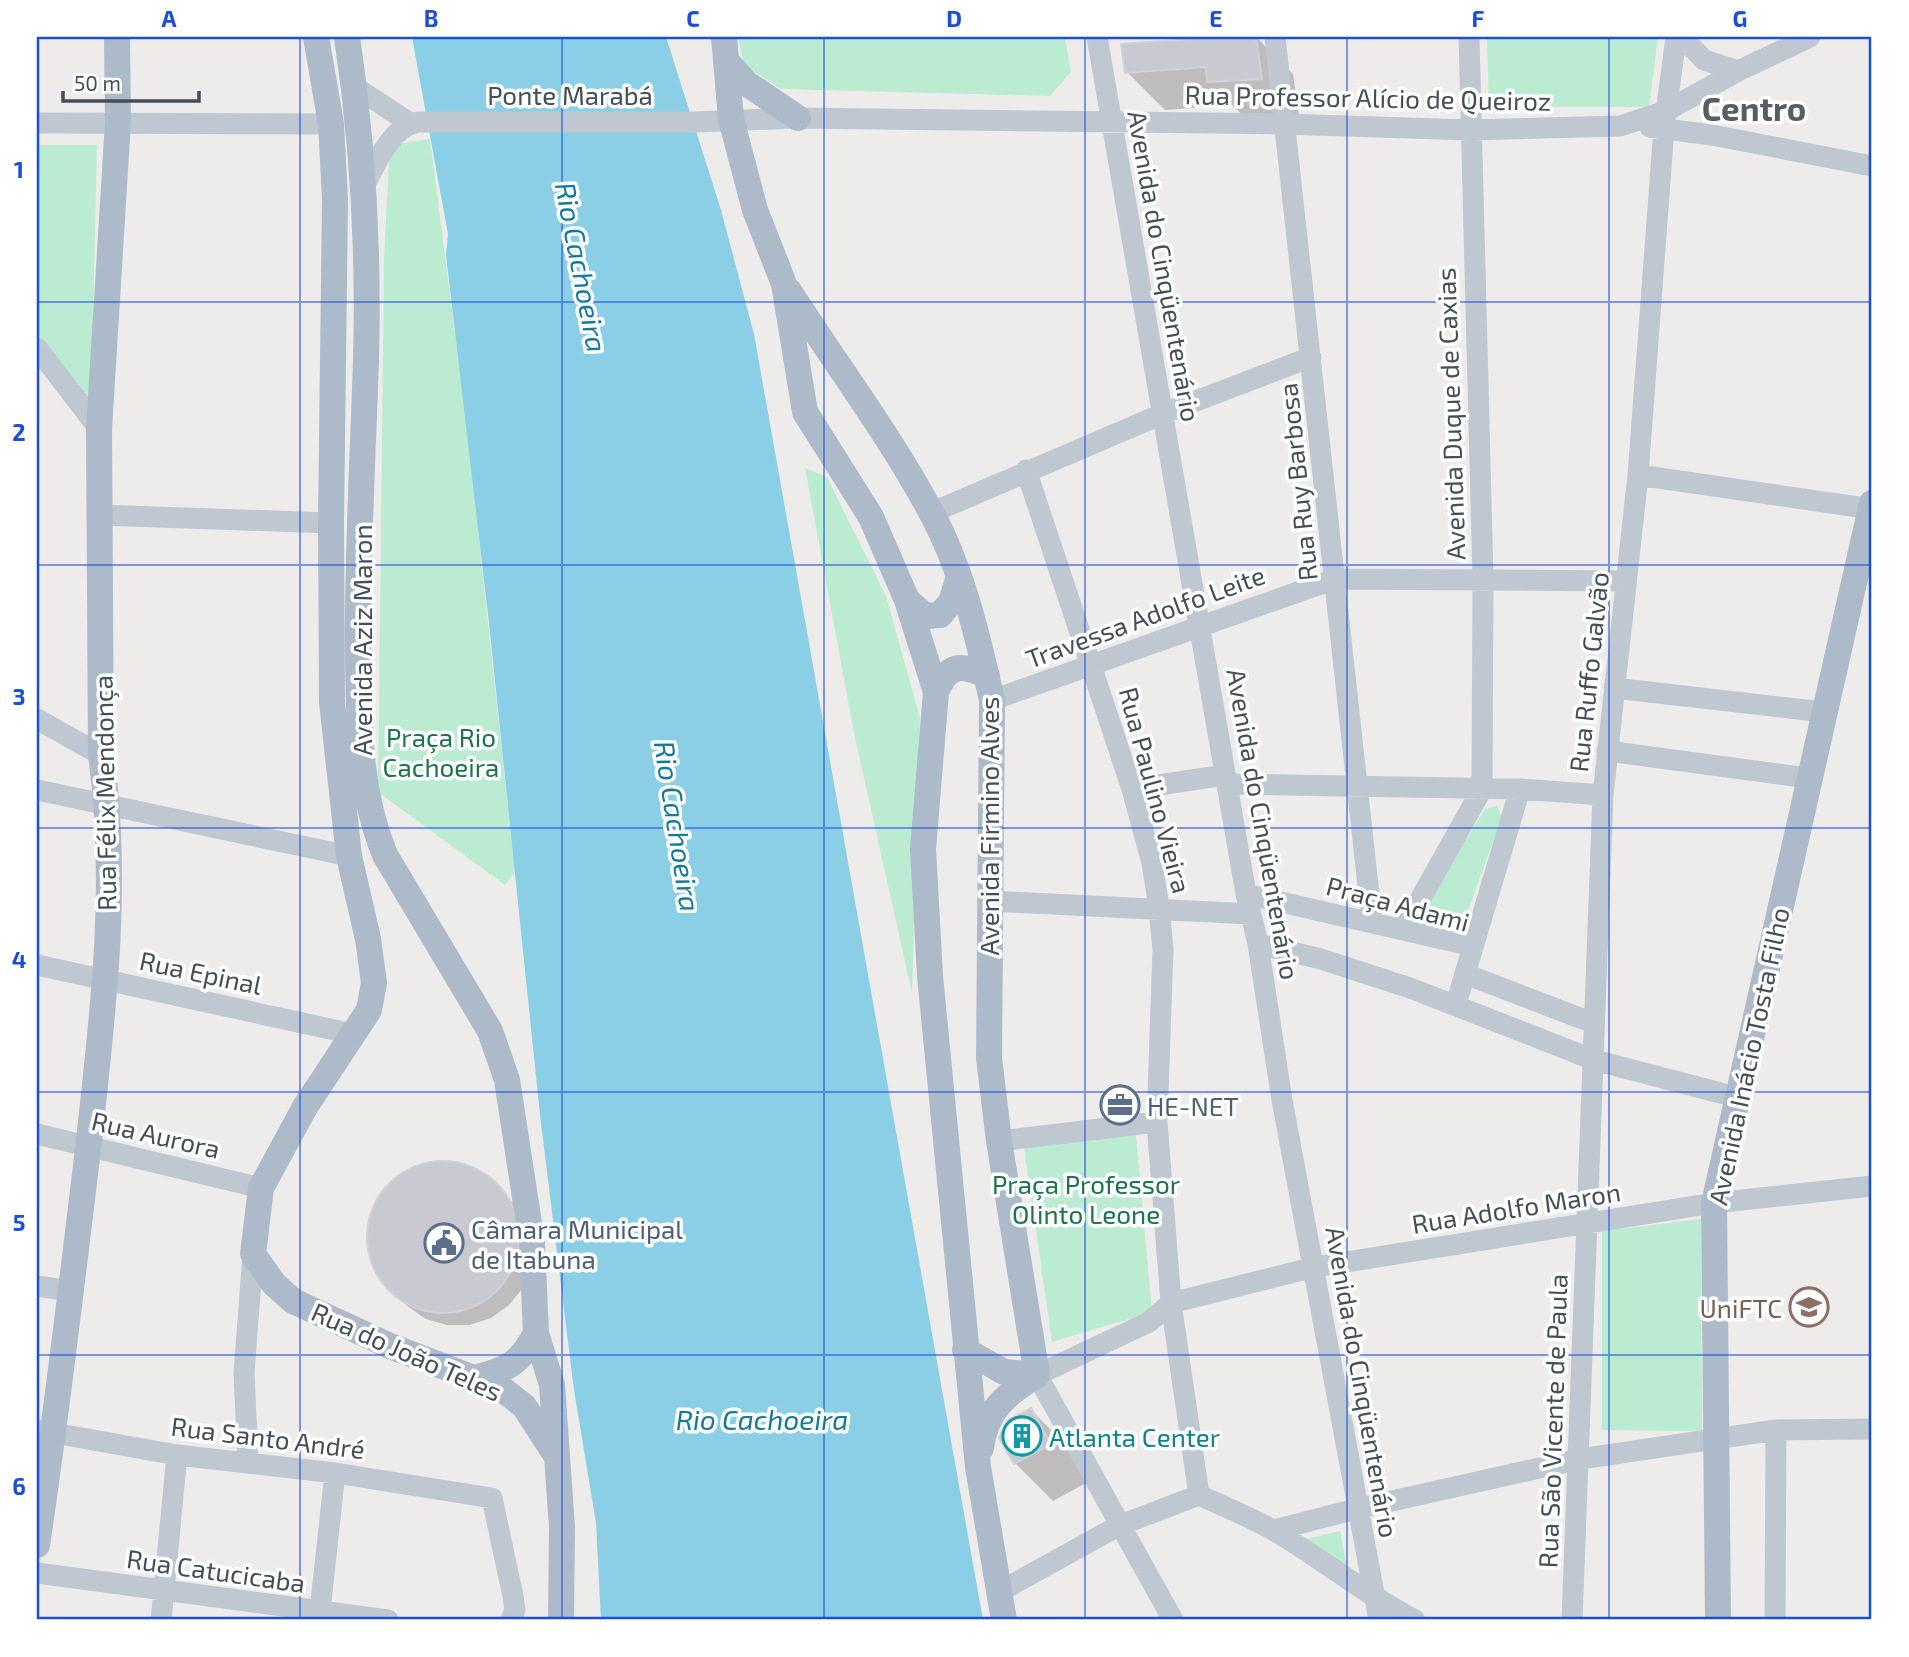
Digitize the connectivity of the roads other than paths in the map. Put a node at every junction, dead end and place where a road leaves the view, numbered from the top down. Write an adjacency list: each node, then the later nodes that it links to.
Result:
1 (117, 37): 18 (main road, Rua Félix Mendonça)
2 (316, 37): 22 (main road, Avenida Aziz Maron)
3 (347, 37): 13 (main road, Avenida Aziz Maron)
4 (724, 37): 11 (main road, Avenida Firmino Alves)
5 (1097, 37): 19 (street, Avenida do Cinqüentenário)
6 (1275, 37): 23 (street, Rua Ruy Barbosa)
7 (1469, 37): 24 (street, Avenida Duque de Caxias)
8 (1676, 37): 17 (street, Rua Ruffo Galvão)
9 (1682, 37): 12 (street)
10 (1811, 37): 12 (street)
11 (728, 63): 15 (main road); 16 (main road, Avenida Firmino Alves)
12 (1738, 71): 14 (street)
13 (355, 87): 21 (street); 27 (main road, Avenida Aziz Maron)
14 (1699, 92): 17 (street); 25 (street)
15 (798, 118): 16 (street, Rua Professor Alício de Queiroz); 19 (street, Rua Professor Alício de Queiroz)
16 (731, 119): 21 (street, Ponte Marabá); 28 (main road, Avenida Firmino Alves)
17 (1665, 119): 24 (street, Rua Professor Alício de Queiroz); 25 (street); 34 (street, Rua Ruffo Galvão)
18 (118, 122): 20 (street); 22 (street); 32 (main road, Rua Félix Mendonça)
19 (1112, 122): 23 (street, Rua Professor Alício de Queiroz); 31 (street, Avenida do Cinqüentenário)
20 (37, 123)
21 (414, 123): 27 (street)
22 (331, 124): 38 (main road, Avenida Aziz Maron)
23 (1284, 124): 24 (street, Rua Professor Alício de Queiroz); 30 (street, Rua Ruy Barbosa)
24 (1470, 130): 40 (street, Avenida Duque de Caxias)
25 (1712, 135): 26 (street)
26 (1872, 166)
27 (365, 185): 91 (main road, Avenida Aziz Maron)
28 (784, 284): 36 (main road, Avenida Firmino Alves); 43 (main road, Avenida Firmino Alves)
29 (37, 348): 32 (street)
30 (1311, 357): 31 (street); 41 (street, Rua Ruy Barbosa)
31 (1162, 414): 33 (street); 44 (street, Avenida do Cinqüentenário)
32 (99, 429): 37 (main road, Rua Félix Mendonça)
33 (1026, 470): 36 (street); 45 (street, Rua Paulino Vieira)
34 (1638, 475): 35 (street); 42 (street, Rua Ruffo Galvão)
35 (1872, 507): 49 (main road, Avenida Inácio Tosta Filho)
36 (931, 513): 39 (main road, Avenida Firmino Alves)
37 (100, 514): 38 (street); 52 (main road, Rua Félix Mendonça)
38 (331, 523): 62 (main road, Avenida Aziz Maron)
39 (959, 576): 43 (main road); 46 (main road, Avenida Firmino Alves)
40 (1483, 578): 41 (street, Travessa Adolfo Leite); 42 (street, Travessa Adolfo Leite); 57 (street, Avenida Duque de Caxias)
41 (1335, 579): 44 (street, Travessa Adolfo Leite); 55 (street, Rua Ruy Barbosa)
42 (1626, 581): 47 (street, Rua Ruffo Galvão)
43 (907, 600): 48 (main road, Avenida Firmino Alves)
44 (1200, 624): 45 (street, Travessa Adolfo Leite); 53 (street, Avenida do Cinqüentenário)
45 (1093, 665): 46 (street, Travessa Adolfo Leite); 56 (street, Rua Paulino Vieira)
46 (989, 688): 48 (main road); 63 (main road, Avenida Firmino Alves)
47 (1614, 688): 49 (street); 51 (street, Rua Ruffo Galvão)
48 (936, 692): 92 (main road, Avenida Firmino Alves)
49 (1824, 712): 54 (main road, Avenida Inácio Tosta Filho)
50 (37, 719): 52 (street)
51 (1607, 751): 54 (street); 60 (street, Rua Ruffo Galvão)
52 (101, 755): 61 (main road, Rua Félix Mendonça)
53 (1226, 779): 55 (street); 56 (street); 64 (street, Avenida do Cinqüentenário)
54 (1808, 779): 77 (main road, Avenida Inácio Tosta Filho)
55 (1356, 786): 57 (street); 66 (street, Rua Ruy Barbosa)
56 (1132, 789): 65 (street, Rua Paulino Vieira)
57 (1482, 789): 58 (street); 67 (street)
58 (1520, 789): 60 (street); 69 (street)
59 (37, 790): 61 (street)
60 (1603, 795): 74 (street, Rua Ruffo Galvão)
61 (108, 806): 62 (street); 72 (main road, Rua Félix Mendonça)
62 (349, 856): 75 (main road, Avenida Aziz Maron)
63 (990, 901): 65 (street, Praça Adami); 80 (main road, Avenida Firmino Alves)
64 (1248, 904): 65 (street, Praça Adami); 66 (street, Praça Adami); 68 (street, Avenida do Cinqüentenário)
65 (1159, 907): 78 (street, Rua Paulino Vieira)
66 (1373, 922): 67 (street, Praça Adami)
67 (1404, 930): 69 (street, Praça Adami)
68 (1258, 944): 73 (street); 87 (street, Avenida do Cinqüentenário)
69 (1473, 946): 71 (street, Praça Adami)
70 (37, 965): 72 (street, Rua Epinal)
71 (1465, 974): 73 (street, Praça Adami); 74 (street, Praça Adami)
72 (106, 980): 75 (street, Rua Epinal); 81 (main road, Rua Félix Mendonça)
73 (1456, 1004): 76 (street)
74 (1593, 1023): 76 (street, Rua Ruffo Galvão)
75 (354, 1034): 83 (main road, Avenida Aziz Maron)
76 (1594, 1060): 77 (street); 85 (street, Rua Ruffo Galvão)
77 (1736, 1097): 84 (main road, Avenida Inácio Tosta Filho)
78 (1157, 1122): 80 (street); 90 (street, Rua Paulino Vieira)
79 (37, 1134): 81 (street, Rua Aurora)
80 (999, 1141): 93 (main road, Avenida Firmino Alves)
81 (88, 1147): 83 (street, Rua Aurora); 89 (main road, Rua Félix Mendonça)
82 (1872, 1185): 84 (street, Rua Adolfo Maron)
83 (261, 1188): 86 (main road)
84 (1714, 1203): 85 (street, Rua Adolfo Maron); 98 (main road, Avenida Inácio Tosta Filho)
85 (1586, 1224): 87 (street, Rua Adolfo Maron); 101 (street, Rua São Vicente de Paula)
86 (253, 1254): 94 (main road, Rua do João Teles); 102 (street)
87 (1315, 1267): 90 (street, Rua Adolfo Maron); 106 (street, Avenida do Cinqüentenário)
88 (37, 1286): 89 (street)
89 (71, 1291): 97 (main road, Rua Félix Mendonça)
90 (1171, 1303): 93 (street); 105 (street, Rua Paulino Vieira)
91 (536, 1333): 94 (main road); 100 (main road, Avenida Aziz Maron)
92 (965, 1350): 93 (main road); 103 (main road, Avenida Firmino Alves)
93 (1037, 1375): 103 (main road); 107 (street)
94 (475, 1378): 100 (main road, Rua do João Teles)
95 (1872, 1429): 96 (street)
96 (1776, 1430): 98 (street); 124 (street)
97 (45, 1431): 99 (street, Rua Santo André); 109 (main road, Rua Félix Mendonça)
98 (1715, 1437): 101 (street); 123 (main road, Avenida Inácio Tosta Filho)
99 (177, 1455): 102 (street, Rua Santo André); 112 (street)
100 (557, 1457): 118 (main road, Rua do João Teles)
101 (1580, 1459): 106 (street); 122 (street, Rua São Vicente de Paula)
102 (248, 1461): 104 (street, Rua Santo André)
103 (978, 1467): 111 (main road)
104 (335, 1473): 114 (street); 117 (street, Rua Santo André)
105 (1199, 1495): 107 (street); 108 (street)
106 (1356, 1508): 108 (street); 113 (street, Avenida do Cinqüentenário)
107 (1118, 1526): 111 (street); 120 (street)
108 (1274, 1531): 113 (street)
109 (37, 1545)
110 (37, 1573): 112 (street, Rua Catucicaba)
111 (999, 1592): 119 (main road)
112 (164, 1593): 114 (street, Rua Catucicaba); 115 (street)
113 (1376, 1610): 121 (street)
114 (319, 1616): 116 (street, Rua Catucicaba)
115 (161, 1620)
116 (388, 1620)
117 (511, 1620)
118 (561, 1620)
119 (1004, 1620)
120 (1173, 1620)
121 (1415, 1620)
122 (1572, 1620)
123 (1721, 1620)
124 (1775, 1620)

